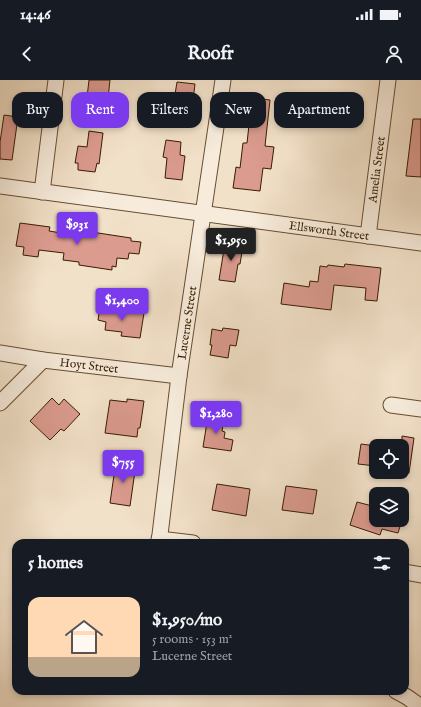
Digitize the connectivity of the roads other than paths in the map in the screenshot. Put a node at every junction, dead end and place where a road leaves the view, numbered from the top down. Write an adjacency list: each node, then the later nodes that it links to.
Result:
1 (56, 80): 5 (street)
2 (223, 80): 6 (street, Lucerne Street)
3 (388, 80): 7 (street, Amelia Street)
4 (0, 186): 5 (street, Ellsworth Street)
5 (42, 192): 6 (street, Ellsworth Street)
6 (203, 214): 7 (street, Ellsworth Street); 11 (street, Lucerne Street)
7 (368, 236): 8 (street, Ellsworth Street)
8 (421, 243)
9 (0, 353): 10 (street, Hoyt Street)
10 (43, 360): 11 (street, Hoyt Street); 12 (street)
11 (179, 376): 15 (street, Lucerne Street)
12 (0, 403)
13 (391, 405): 14 (street)
14 (421, 409)
15 (159, 539)
16 (409, 573): 17 (street)
17 (421, 575)
18 (403, 695): 19 (street)
19 (421, 707)

